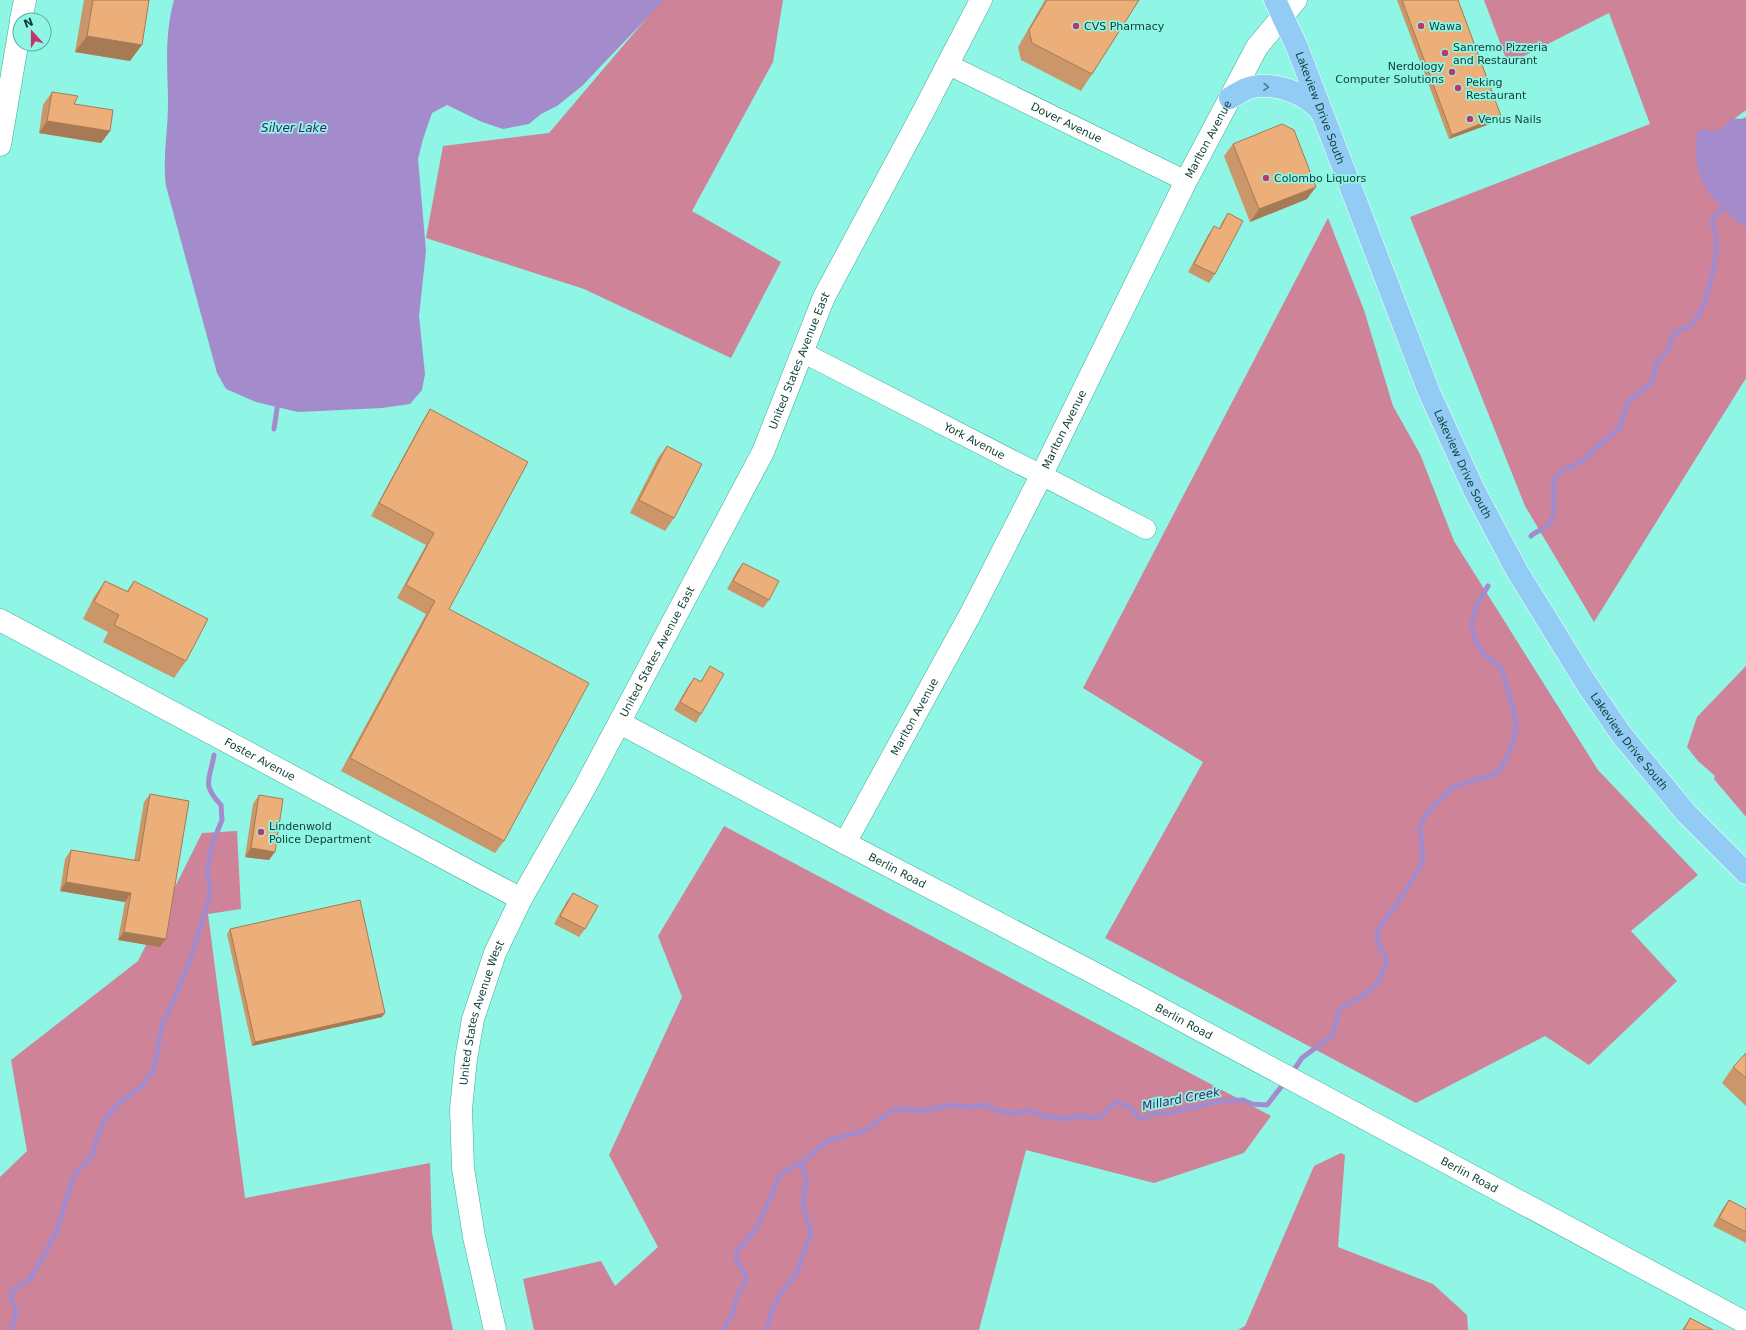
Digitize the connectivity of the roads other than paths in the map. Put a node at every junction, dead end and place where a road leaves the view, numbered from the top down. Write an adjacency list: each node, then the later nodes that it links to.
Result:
1 (25, 0): 5 (street)
2 (981, 0): 7 (street, United States Avenue East)
3 (1296, 0): 4 (street, Marlton Avenue)
4 (1279, 8): 8 (street, Marlton Avenue); 9 (main road, Lakeview Drive South)
5 (23, 12)
6 (16, 52): 10 (street)
7 (947, 64): 11 (street, Dover Avenue); 12 (street, United States Avenue East)
8 (1230, 98): 9 (main road, one-way to 9); 11 (street, Marlton Avenue)
9 (1322, 113): 18 (main road, Lakeview Drive South)
10 (0, 145)
11 (1186, 181): 13 (street, Marlton Avenue)
12 (802, 352): 13 (street, York Avenue); 16 (street, United States Avenue East)
13 (1041, 476): 14 (street, York Avenue); 17 (street, Marlton Avenue)
14 (1146, 529)
15 (0, 620): 19 (street, Foster Avenue)
16 (620, 722): 17 (street, Berlin Road); 19 (street, United States Avenue West)
17 (845, 843): 20 (street, Berlin Road)
18 (1746, 873)
19 (521, 899): 21 (street, United States Avenue West)
20 (1746, 1323)
21 (495, 1330)

